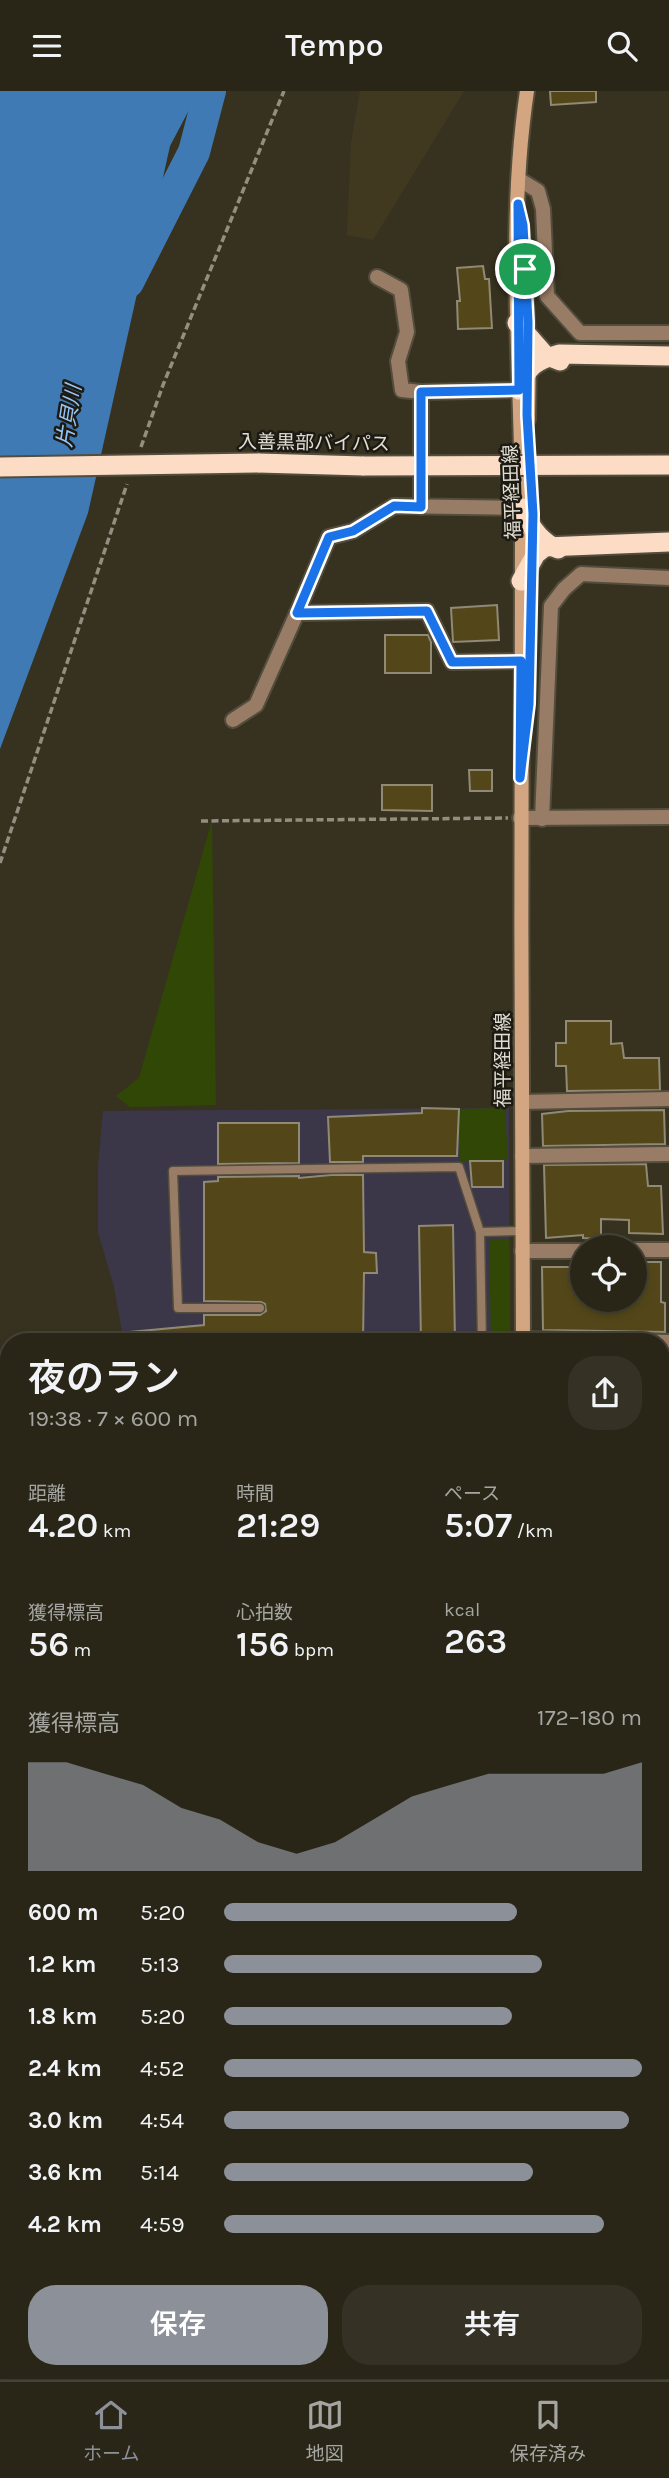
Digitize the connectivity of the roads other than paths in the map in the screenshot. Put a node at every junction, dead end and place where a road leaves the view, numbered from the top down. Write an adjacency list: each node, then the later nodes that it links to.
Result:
1 (527, 91): 2 (main road, 福平経田線)
2 (520, 180): 4 (main road, 福平経田線); 5 (street)
3 (377, 277): 11 (street)
4 (525, 328): 7 (highway); 9 (main road, 福平経田線); 10 (main road, 福平経田線)
5 (669, 333)
6 (669, 356): 7 (highway)
7 (557, 358): 8 (highway); 9 (highway); 10 (highway)
8 (669, 363)
9 (529, 368): 10 (highway)
10 (524, 391): 11 (street); 15 (main road, 福平経田線)
11 (421, 392): 14 (street)
12 (669, 465): 13 (highway, 入善黒部バイパス, bridge)
13 (0, 467)
14 (421, 507): 15 (street); 22 (street)
15 (529, 516): 17 (highway); 18 (highway); 20 (main road, 福平経田線); 20 (main road, 福平経田線)
16 (669, 542): 18 (highway)
17 (550, 546): 18 (highway); 20 (highway)
18 (571, 549): 19 (highway); 20 (highway)
19 (669, 550)
20 (528, 573): 23 (main road, 福平経田線); 25 (main road, 福平経田線)
21 (669, 578): 28 (street)
22 (297, 613): 23 (street); 24 (street)
23 (521, 661): 25 (main road, 福平経田線)
24 (233, 720)
25 (520, 778): 27 (main road, 福平経田線)
26 (669, 817): 28 (street)
27 (520, 818): 28 (street); 30 (main road, 福平経田線)
28 (542, 819)
29 (669, 1099): 30 (street)
30 (522, 1102): 32 (main road, 福平経田線)
31 (669, 1154): 32 (street)
32 (522, 1156): 33 (main road, 福平経田線)
33 (522, 1231): 34 (lane); 37 (main road, 福平経田線)
34 (480, 1232): 39 (lane); 40 (lane)
35 (647, 1250): 36 (street)
36 (669, 1250)
37 (522, 1251): 38 (street); 41 (main road, 福平経田線)
38 (570, 1251)
39 (260, 1308)
40 (482, 1333)
41 (523, 1333)

